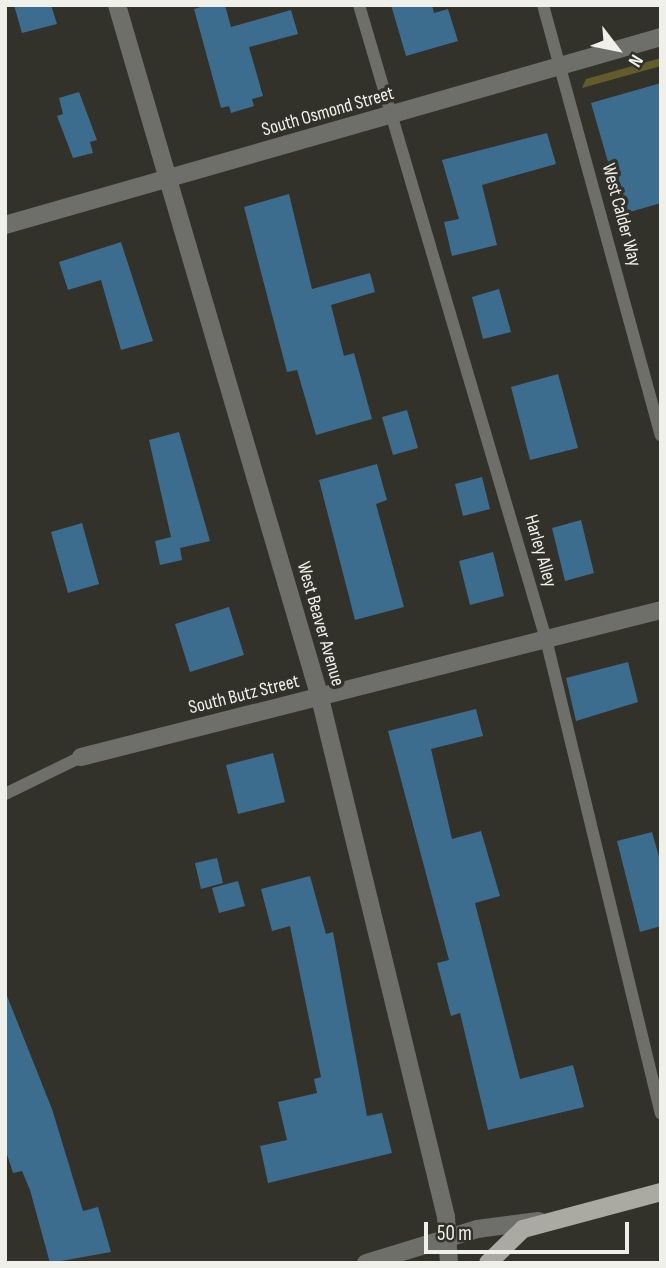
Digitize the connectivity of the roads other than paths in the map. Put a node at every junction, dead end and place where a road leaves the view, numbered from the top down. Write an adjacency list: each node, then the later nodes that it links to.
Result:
1 (117, 5): 7 (street, West Beaver Avenue)
2 (359, 5): 6 (lane, Harley Alley)
3 (542, 5): 5 (lane, West Calder Way)
4 (661, 37): 5 (street, South Osmond Street)
5 (560, 66): 6 (street, South Osmond Street); 9 (lane, West Calder Way)
6 (392, 115): 7 (street, South Osmond Street); 11 (lane, Harley Alley)
7 (169, 180): 8 (street, South Osmond Street); 12 (street, West Beaver Avenue)
8 (5, 225)
9 (661, 435)
10 (661, 610): 11 (street, South Butz Street)
11 (546, 639): 12 (street, South Butz Street); 15 (lane, Harley Alley)
12 (320, 698): 13 (street, South Butz Street); 18 (street, West Beaver Avenue)
13 (81, 758): 14 (lane, South Butz Street)
14 (5, 794)
15 (661, 1113)
16 (661, 1192): 17 (main road)
17 (556, 1218): 18 (street); 21 (main road)
18 (449, 1240): 19 (street); 20 (street, West Beaver Avenue)
19 (366, 1263)
20 (449, 1263)
21 (488, 1263)

